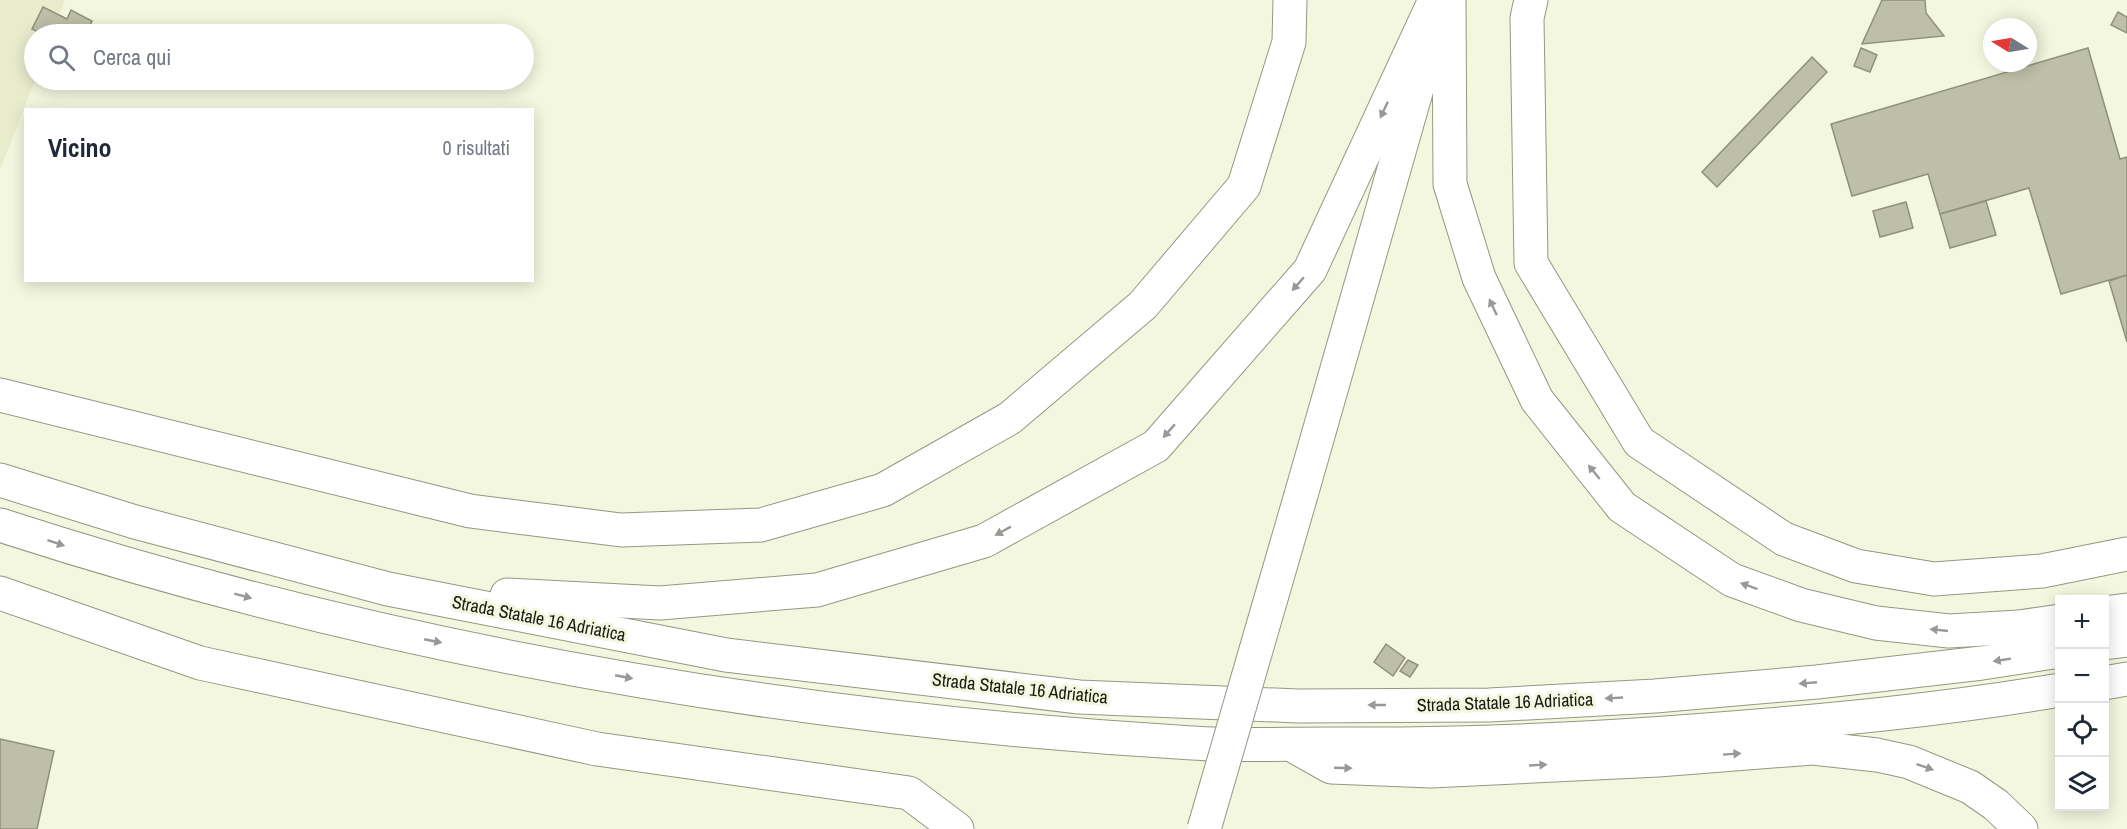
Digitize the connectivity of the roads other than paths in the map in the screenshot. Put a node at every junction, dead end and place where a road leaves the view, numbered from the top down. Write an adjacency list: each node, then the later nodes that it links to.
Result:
1 (1290, 0): 6 (main road)
2 (1435, 0): 10 (main road, one-way to 10)
3 (1442, 0): 23 (main road, bridge)
4 (1449, 0): 14 (main road, one-way to 4)
5 (1531, 0): 9 (main road)
6 (0, 395)
7 (0, 480): 10 (main road, Strada Statale 16 Adriatica)
8 (0, 525): 21 (main road, one-way to 21)
9 (2127, 555)
10 (388, 589): 17 (main road, Strada Statale 16 Adriatica, one-way to 10)
11 (0, 593): 22 (main road)
12 (2127, 610): 13 (main road)
13 (2109, 612)
14 (2055, 622)
15 (2127, 640): 16 (main road)
16 (2109, 643)
17 (2055, 652)
18 (2127, 679): 19 (main road)
19 (2109, 682)
20 (2055, 691): 21 (main road)
21 (1290, 744): 24 (main road, one-way to 24)
22 (957, 829)
23 (1204, 829)
24 (2021, 829)

